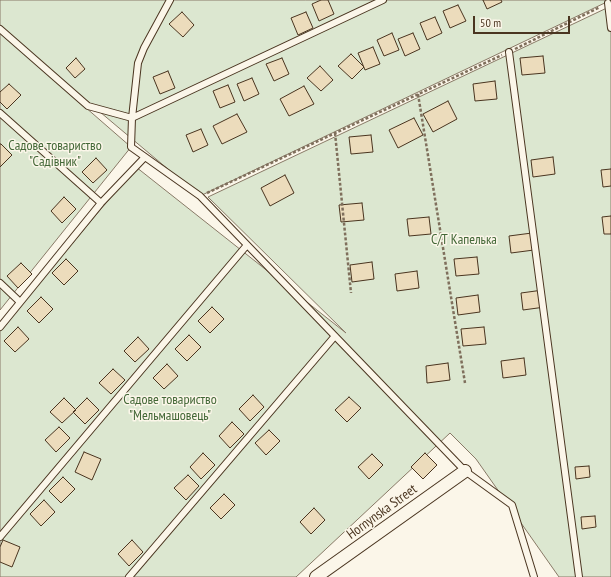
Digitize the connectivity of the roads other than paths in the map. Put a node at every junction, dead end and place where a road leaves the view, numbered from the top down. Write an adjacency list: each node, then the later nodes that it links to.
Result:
1 (170, 0): 8 (lane)
2 (383, 0): 8 (lane)
3 (608, 3): 4 (lane)
4 (611, 28)
5 (0, 29): 8 (lane)
6 (509, 52): 21 (lane)
7 (0, 113): 10 (lane)
8 (132, 118): 9 (lane)
9 (145, 157): 10 (lane); 11 (lane)
10 (101, 203): 13 (lane)
11 (247, 245): 15 (lane); 17 (lane)
12 (0, 283): 13 (lane)
13 (20, 302): 14 (lane)
14 (0, 327)
15 (335, 336): 16 (lane); 18 (lane)
16 (465, 471): 19 (street, Hornynska Street); 20 (lane)
17 (0, 537)
18 (129, 577)
19 (316, 577)
20 (534, 577)
21 (579, 577)

